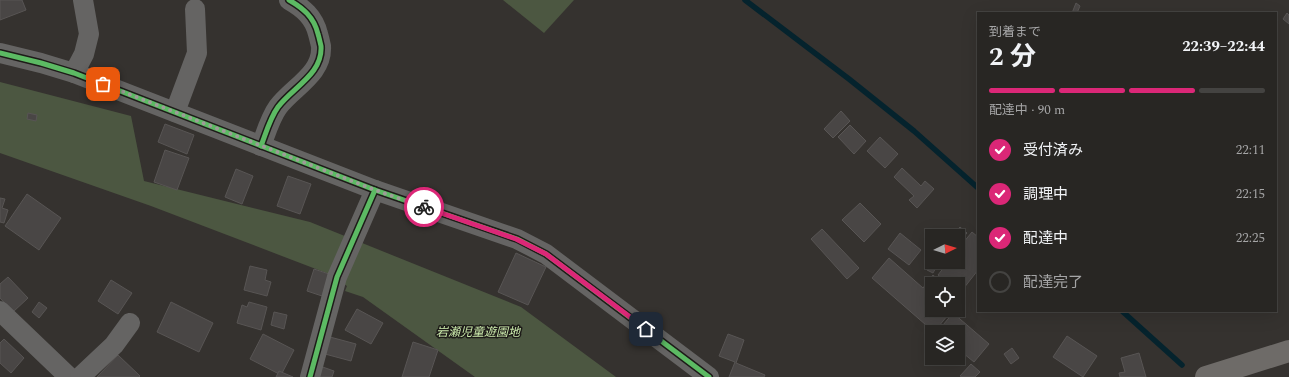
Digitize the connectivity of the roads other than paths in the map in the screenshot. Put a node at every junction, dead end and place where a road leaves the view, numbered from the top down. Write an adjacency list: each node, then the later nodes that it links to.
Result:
1 (83, 0): 5 (street)
2 (289, 0): 7 (street)
3 (195, 9): 6 (street)
4 (0, 53): 5 (street)
5 (74, 73): 6 (street)
6 (175, 112): 7 (street)
7 (261, 146): 8 (street)
8 (375, 190): 14 (street); 15 (street)
9 (0, 311): 12 (street)
10 (130, 323): 13 (street)
11 (1289, 351): 16 (highway)
12 (69, 377)
13 (80, 377)
14 (310, 377)
15 (709, 377)
16 (1206, 377)

